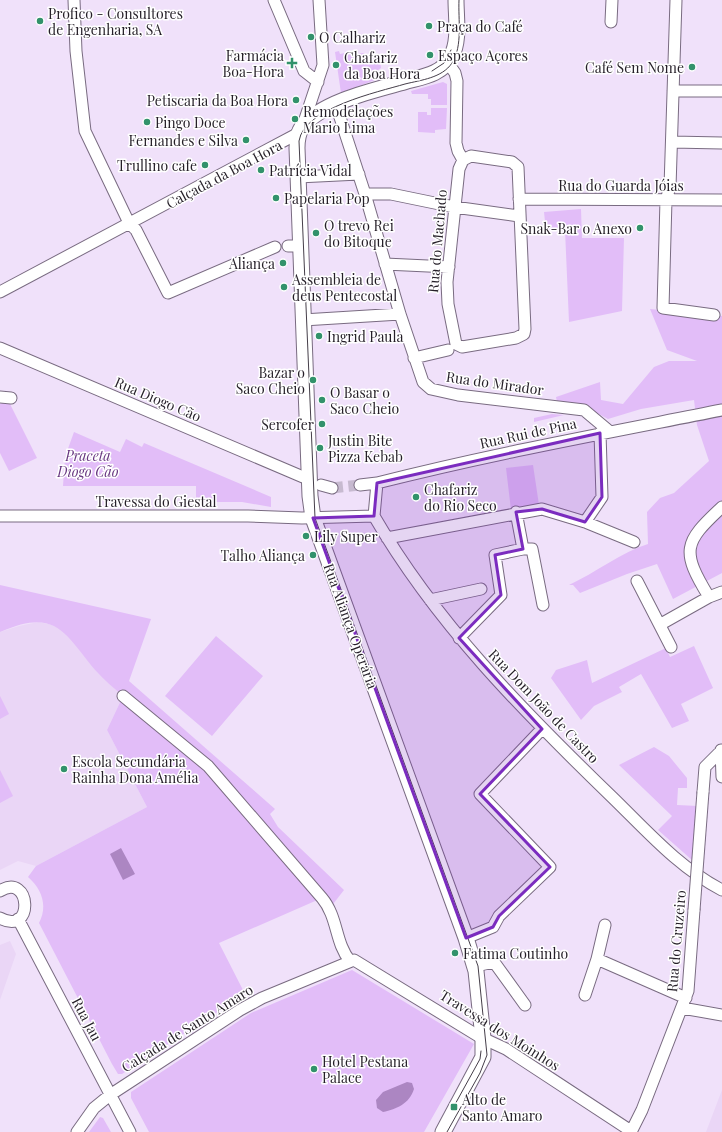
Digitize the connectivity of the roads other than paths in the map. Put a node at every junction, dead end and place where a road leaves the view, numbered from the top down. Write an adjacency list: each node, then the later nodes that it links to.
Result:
1 (74, 0): 25 (street)
2 (274, 0): 9 (street)
3 (319, 0): 9 (street)
4 (456, 0): 8 (street)
5 (612, 0): 7 (street)
6 (676, 0): 10 (street)
7 (612, 22)
8 (448, 63): 12 (street, Calçada da Boa Hora); 16 (street)
9 (318, 82): 13 (street)
10 (673, 91): 11 (street); 14 (street)
11 (722, 91)
12 (336, 105): 13 (street, Calçada da Boa Hora); 17 (street, Rua do Mirador)
13 (302, 128): 18 (street, Rua Aliança Operária); 25 (street, Calçada da Boa Hora)
14 (672, 142): 15 (street); 21 (street)
15 (722, 143)
16 (463, 160): 20 (street); 23 (street, Rua do Machado)
17 (359, 174): 18 (street); 19 (street, Rua do Mirador)
18 (298, 177): 32 (street, Rua Aliança Operária)
19 (365, 194): 23 (street); 27 (street, Rua do Mirador)
20 (519, 199): 21 (street, Rua do Guarda Jóias); 24 (street)
21 (666, 200): 22 (street, Rua do Guarda Jóias); 31 (street)
22 (722, 200)
23 (454, 207): 24 (street); 28 (street, Rua do Machado)
24 (519, 216): 28 (street, Rua do Machado)
25 (129, 223): 26 (street); 29 (street, Calçada da Boa Hora)
26 (275, 247)
27 (385, 264): 28 (street); 30 (street, Rua do Mirador)
28 (449, 267)
29 (0, 292)
30 (400, 314): 32 (street); 35 (street, Rua do Mirador)
31 (714, 315)
32 (303, 320): 47 (street, Rua Aliança Operária)
33 (0, 348): 38 (street, Rua Diogo Cão)
34 (448, 350): 35 (street)
35 (414, 358): 37 (street, Rua do Mirador)
36 (722, 410): 37 (street, Rua Rui de Pina)
37 (604, 432): 39 (street, Rua Rui de Pina); 48 (street)
38 (303, 477)
39 (377, 483): 41 (street, Rua Rui de Pina); 46 (street)
40 (321, 485): 42 (street)
41 (360, 485)
42 (332, 488)
43 (722, 507): 54 (street)
44 (516, 512): 48 (street); 49 (street); 51 (street)
45 (0, 516): 47 (street, Travessa do Giestal)
46 (374, 516): 47 (street, Travessa do Giestal); 49 (street, Rua Dom João de Castro)
47 (313, 518): 69 (street, Rua Aliança Operária)
48 (585, 522): 50 (street)
49 (387, 538): 55 (street, Rua Dom João de Castro)
50 (634, 542)
51 (523, 549): 56 (street); 58 (street)
52 (637, 581): 57 (street)
53 (481, 589): 55 (street)
54 (718, 597): 57 (street)
55 (430, 600): 58 (street, Rua Dom João de Castro)
56 (543, 604)
57 (661, 624): 59 (street)
58 (459, 638): 61 (street, Rua Dom João de Castro)
59 (671, 647)
60 (123, 696): 71 (street)
61 (542, 728): 64 (street, Rua Dom João de Castro); 69 (street)
62 (722, 751): 63 (street); 74 (street, Rua do Cruzeiro, bridge)
63 (722, 776)
64 (722, 890)
65 (0, 891): 67 (street)
66 (0, 918): 67 (street)
67 (18, 919): 78 (street, Rua Jau)
68 (605, 925): 70 (street)
69 (466, 938): 72 (street, Rua Aliança Operária)
70 (597, 959): 73 (street); 74 (street)
71 (350, 961): 77 (street, Travessa dos Moinhos); 78 (street, Calçada de Santo Amaro)
72 (475, 966): 75 (street); 77 (street, Rua Aliança Operária)
73 (585, 995)
74 (684, 1003): 76 (street); 82 (street, Rua do Cruzeiro)
75 (525, 1005)
76 (722, 1016)
77 (483, 1038): 81 (street, Rua Aliança Operária); 82 (street, Travessa dos Moinhos)
78 (110, 1095): 79 (street, Calçada de Santo Amaro); 80 (street, Rua Jau)
79 (77, 1132)
80 (130, 1132)
81 (443, 1132)
82 (631, 1132)

